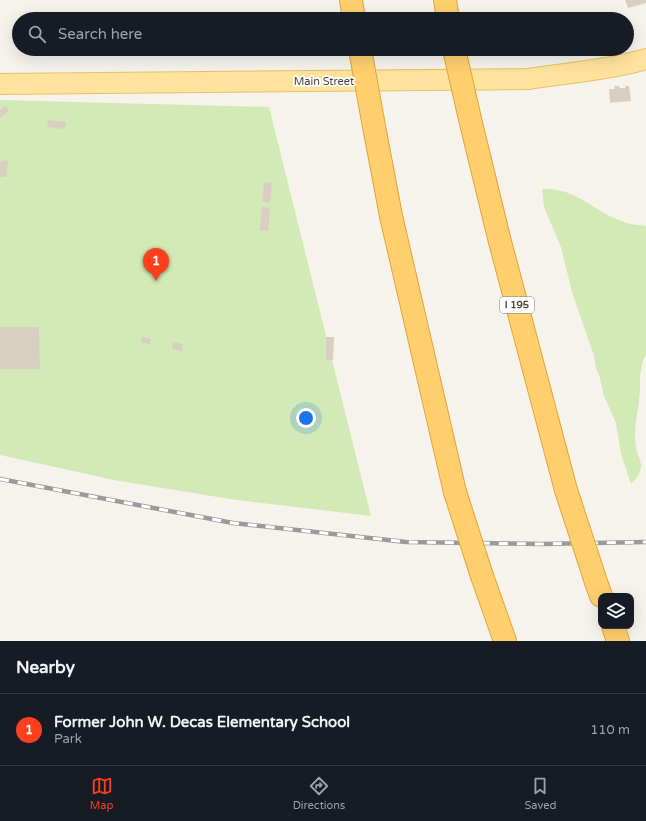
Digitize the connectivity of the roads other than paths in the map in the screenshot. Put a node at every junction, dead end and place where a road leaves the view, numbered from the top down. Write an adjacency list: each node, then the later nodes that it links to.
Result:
1 (351, 0): 3 (highway)
2 (445, 0): 4 (highway)
3 (353, 12)
4 (447, 12)
5 (361, 56): 11 (highway, bridge)
6 (456, 56): 9 (highway, I 195, bridge)
7 (646, 59): 8 (main road, Main Street)
8 (0, 84)
9 (599, 589)
10 (614, 629): 12 (highway)
11 (505, 641)
12 (618, 641)

